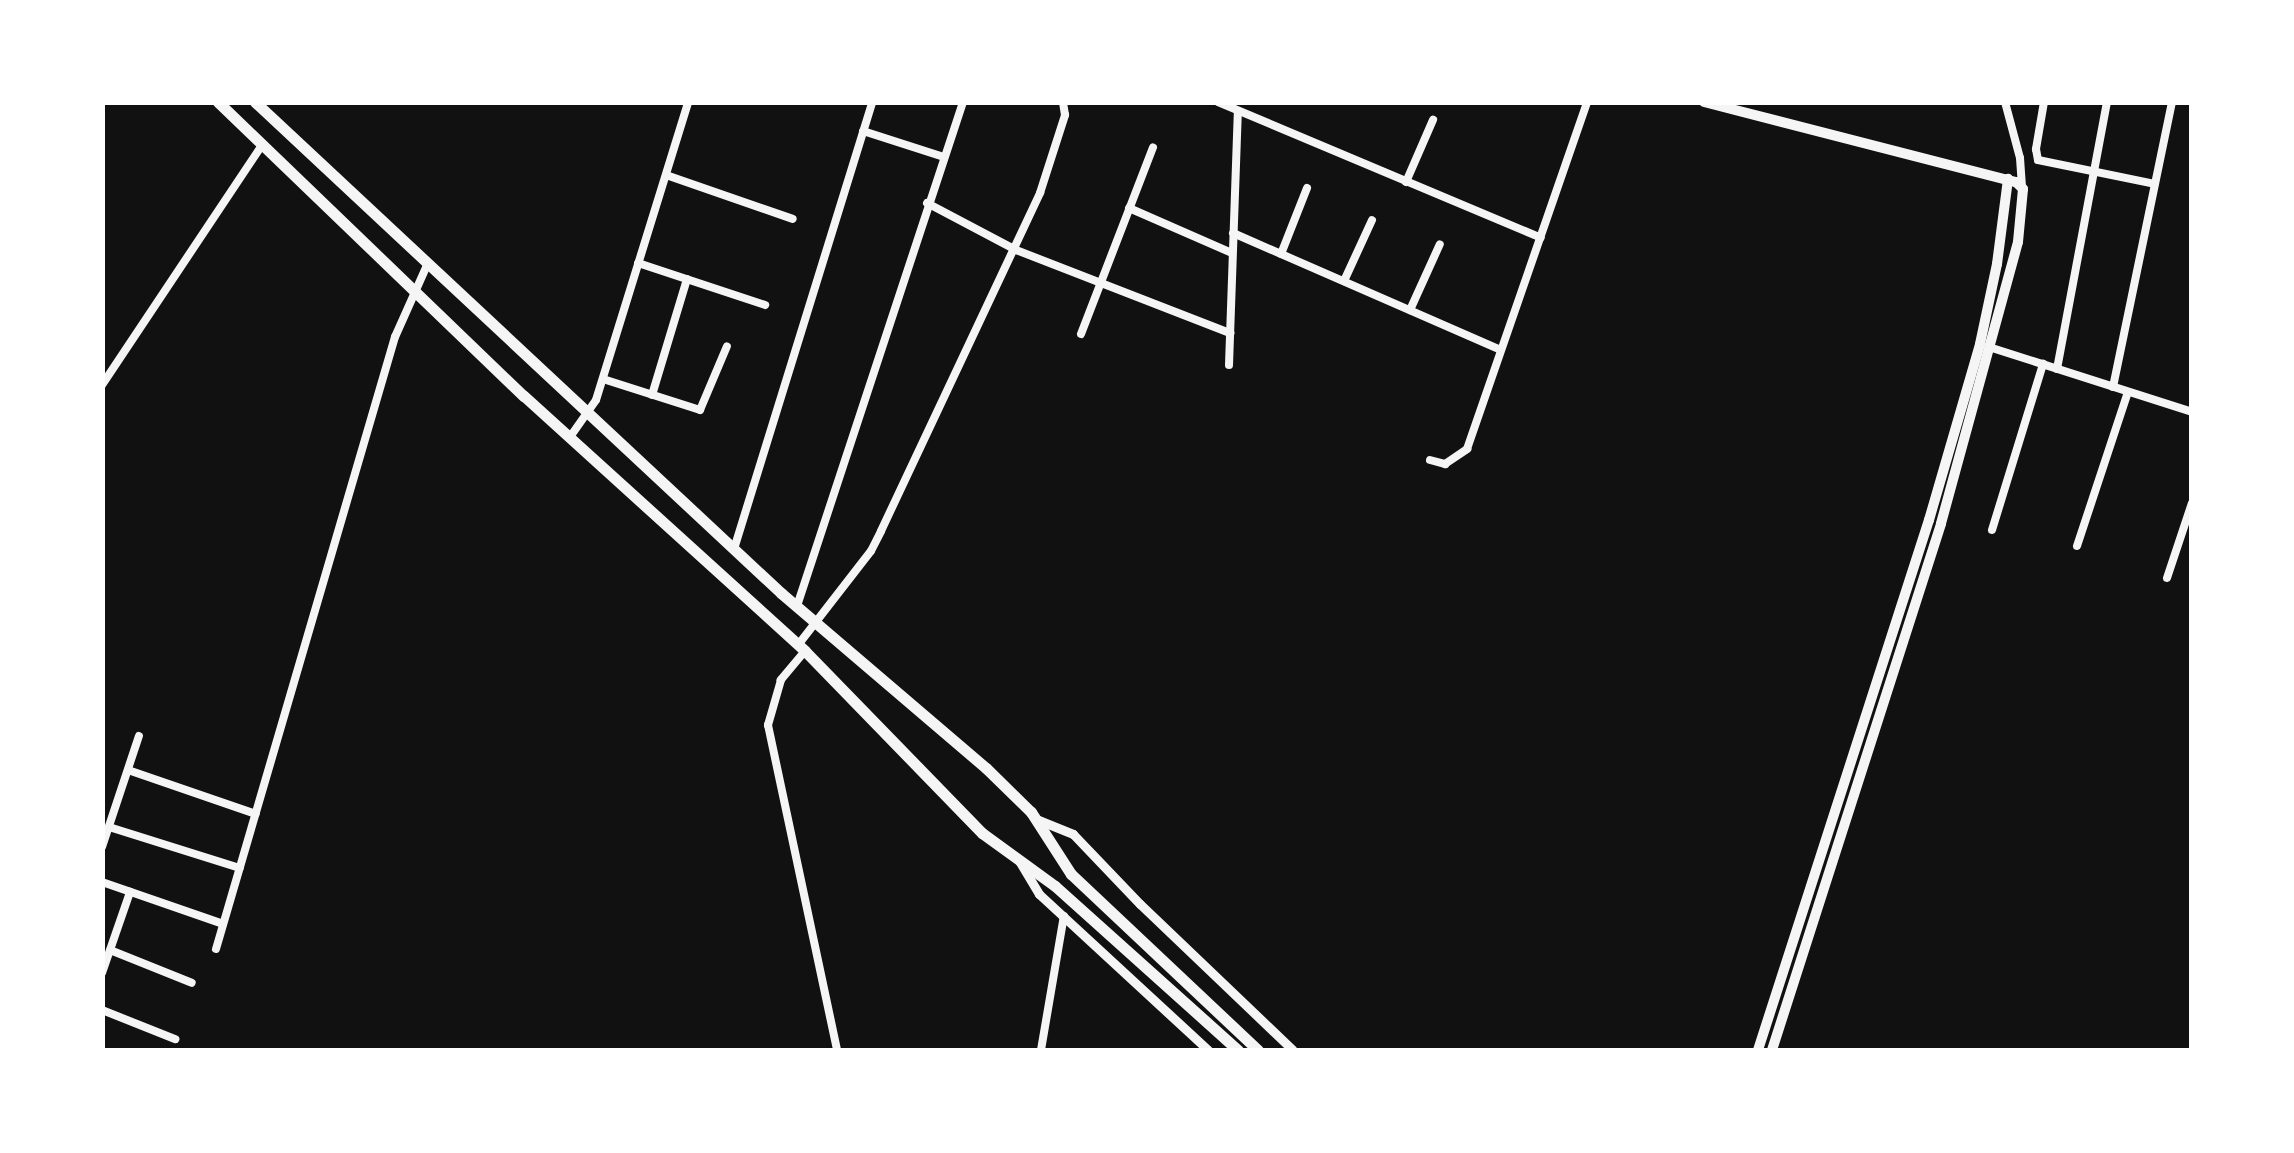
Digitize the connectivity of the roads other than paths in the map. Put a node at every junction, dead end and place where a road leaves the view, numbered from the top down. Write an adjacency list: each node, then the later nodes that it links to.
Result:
1 (218, 102): 17 (highway)
2 (256, 102): 38 (highway)
3 (688, 102): 21 (street)
4 (872, 102): 16 (street)
5 (963, 102): 19 (street)
6 (1063, 102): 34 (street)
7 (1218, 102): 14 (street)
8 (1587, 102): 32 (street)
9 (1704, 102): 22 (main road)
10 (2005, 102): 25 (street)
11 (2044, 102): 20 (street)
12 (2107, 102): 20 (street)
13 (2172, 102): 24 (street)
14 (1238, 111): 23 (street); 31 (street)
15 (1433, 120): 23 (street)
16 (863, 131): 19 (street); 65 (street)
17 (263, 144): 42 (highway); 54 (street)
18 (1154, 147): 28 (street)
19 (944, 156): 27 (street)
20 (2094, 173): 24 (street); 52 (street)
21 (666, 175): 29 (street); 37 (street)
22 (2008, 179): 25 (main road); 94 (main road)
23 (1406, 182): 32 (street)
24 (2155, 184): 55 (street)
25 (2022, 185): 48 (main road)
26 (1307, 188): 36 (street)
27 (927, 202): 34 (street); 67 (street)
28 (1130, 208): 35 (street); 40 (street)
29 (794, 219)
30 (1372, 220): 41 (street)
31 (1233, 233): 35 (street); 36 (street)
32 (1540, 238): 49 (street)
33 (1440, 244): 44 (street)
34 (1016, 250): 40 (street); 68 (street)
35 (1232, 253): 46 (street)
36 (1281, 254): 41 (street)
37 (638, 263): 39 (street); 53 (street)
38 (428, 264): 42 (street); 59 (highway)
39 (687, 279): 43 (street); 57 (street)
40 (1100, 282): 45 (street); 46 (street)
41 (1344, 282): 44 (street)
42 (414, 290): 60 (highway); 72 (street)
43 (765, 305)
44 (1410, 310): 49 (street)
45 (1081, 334)
46 (1230, 334): 51 (street)
47 (727, 346): 57 (street)
48 (1992, 348): 50 (street); 95 (main road)
49 (1502, 350): 61 (street)
50 (2043, 364): 52 (street); 63 (street)
51 (1228, 365)
52 (2056, 369): 55 (street)
53 (602, 379): 57 (street); 59 (street)
54 (102, 385)
55 (2113, 387): 56 (street)
56 (2128, 392): 58 (street); 64 (street)
57 (652, 395)
58 (2192, 412)
59 (590, 414): 60 (street); 65 (highway)
60 (570, 437): 69 (highway)
61 (1430, 460)
62 (2192, 504): 66 (street)
63 (1992, 530)
64 (2078, 546)
65 (734, 549): 67 (highway)
66 (2167, 578)
67 (797, 606): 68 (highway)
68 (816, 624): 69 (street); 73 (highway)
69 (801, 648): 76 (highway); 88 (street)
70 (140, 736): 71 (street)
71 (128, 770): 72 (street); 74 (street)
72 (256, 814): 77 (street)
73 (1036, 819): 92 (highway); 93 (street)
74 (109, 827): 75 (street); 77 (street)
75 (102, 847)
76 (1016, 855): 80 (street); 91 (highway)
77 (240, 868): 81 (street)
78 (102, 882): 79 (street)
79 (130, 892): 81 (street); 82 (street)
80 (1064, 916): 89 (street); 90 (street)
81 (224, 924): 83 (street)
82 (110, 950): 84 (street); 85 (street)
83 (216, 950)
84 (102, 973)
85 (192, 983)
86 (102, 1010): 87 (street)
87 (175, 1039)
88 (837, 1050)
89 (1041, 1050)
90 (1208, 1050)
91 (1238, 1050)
92 (1258, 1050)
93 (1293, 1050)
94 (1758, 1050)
95 (1772, 1050)

